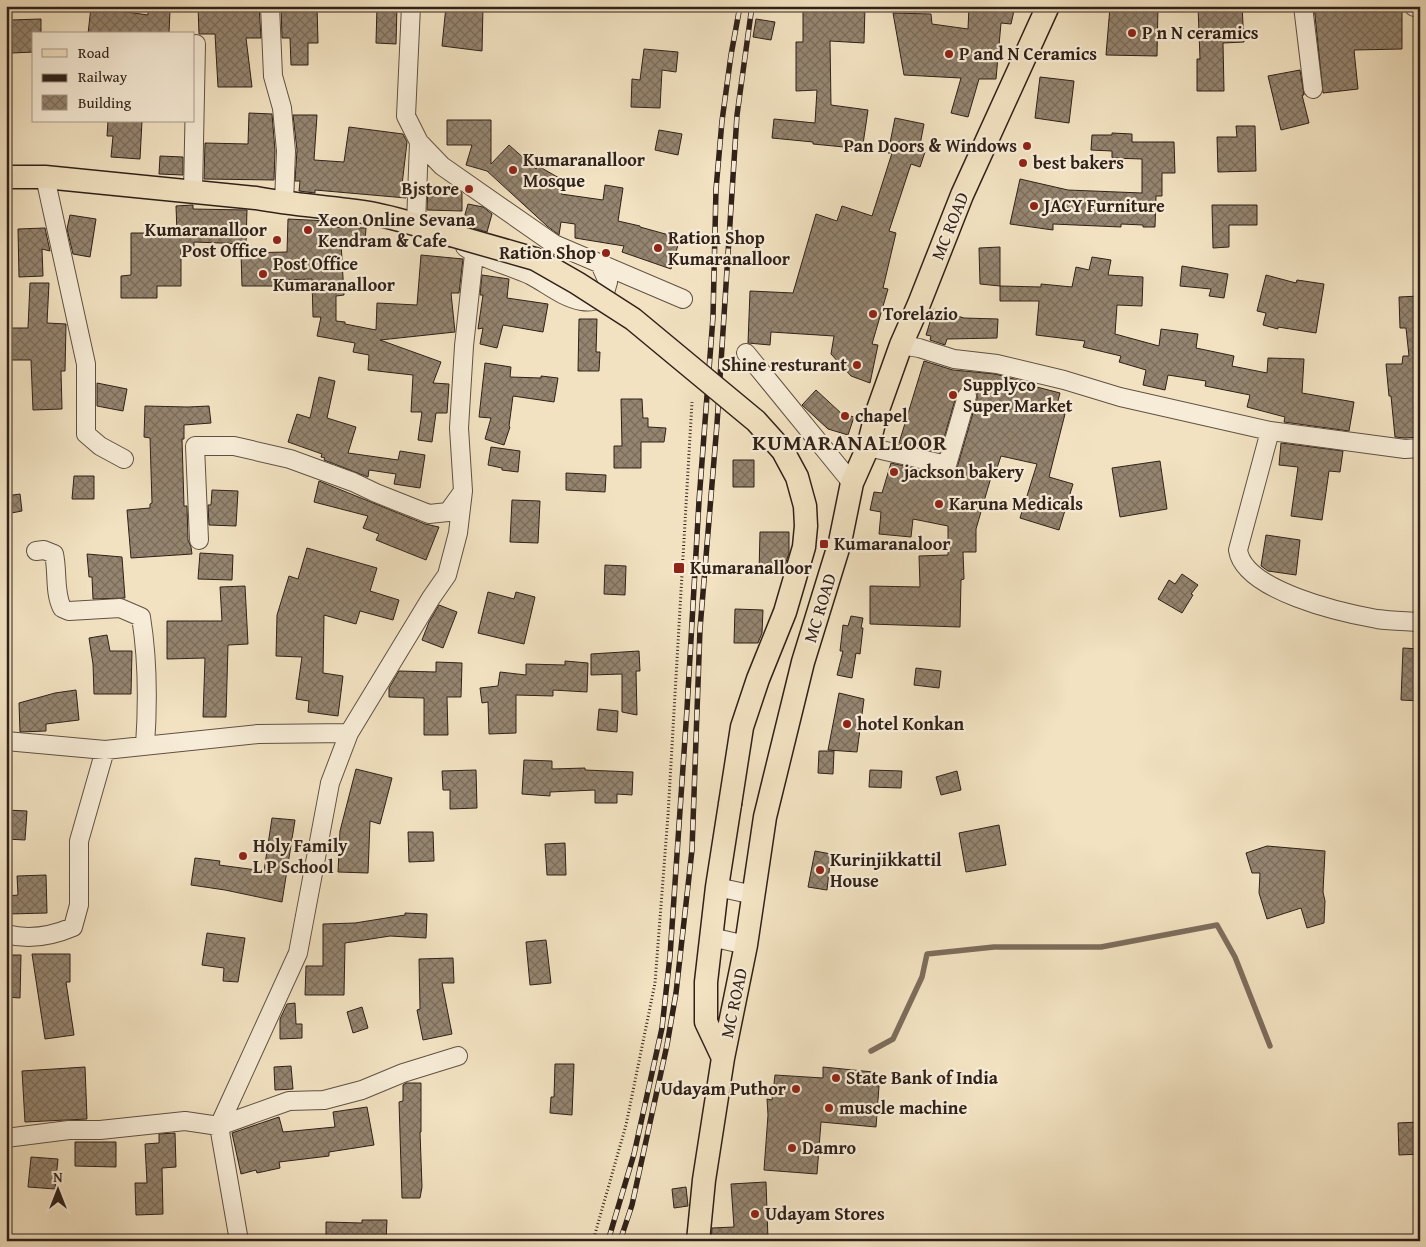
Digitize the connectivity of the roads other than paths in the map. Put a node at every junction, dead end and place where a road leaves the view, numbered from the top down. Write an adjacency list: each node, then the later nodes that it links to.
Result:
1 (270, 6): 13 (street)
2 (411, 6): 9 (street)
3 (1048, 6): 19 (main road, MC ROAD)
4 (1302, 6): 6 (street)
5 (196, 44): 7 (street)
6 (1313, 89)
7 (195, 93)
8 (194, 122): 12 (street)
9 (419, 142): 14 (street); 17 (street)
10 (6, 177): 11 (main road)
11 (45, 177): 12 (main road); 25 (street)
12 (193, 192): 13 (main road)
13 (284, 203): 14 (main road)
14 (416, 224): 15 (main road)
15 (451, 235): 16 (street); 35 (main road, bridge)
16 (474, 254): 17 (street); 27 (street)
17 (600, 264): 18 (street)
18 (683, 299)
19 (901, 345): 22 (street); 23 (main road, MC ROAD)
20 (746, 353): 26 (street)
21 (967, 396): 23 (street)
22 (1270, 431): 24 (street); 30 (street)
23 (868, 447): 26 (main road, MC ROAD)
24 (1420, 448)
25 (124, 459)
26 (852, 483): 36 (main road, MC ROAD)
27 (463, 491): 28 (street); 31 (street)
28 (199, 540)
29 (36, 551): 33 (street)
30 (1420, 622)
31 (349, 733): 33 (street); 42 (street)
32 (6, 741): 34 (street)
33 (145, 746): 34 (street)
34 (105, 750): 37 (street)
35 (717, 887): 36 (street); 38 (main road)
36 (754, 895): 39 (main road, MC ROAD)
37 (6, 934)
38 (711, 937): 39 (street); 41 (main road)
39 (746, 945): 41 (main road, MC ROAD)
40 (458, 1056): 42 (street)
41 (723, 1058): 45 (main road, MC ROAD)
42 (219, 1126): 43 (street); 44 (street)
43 (6, 1138)
44 (239, 1241)
45 (698, 1241)

